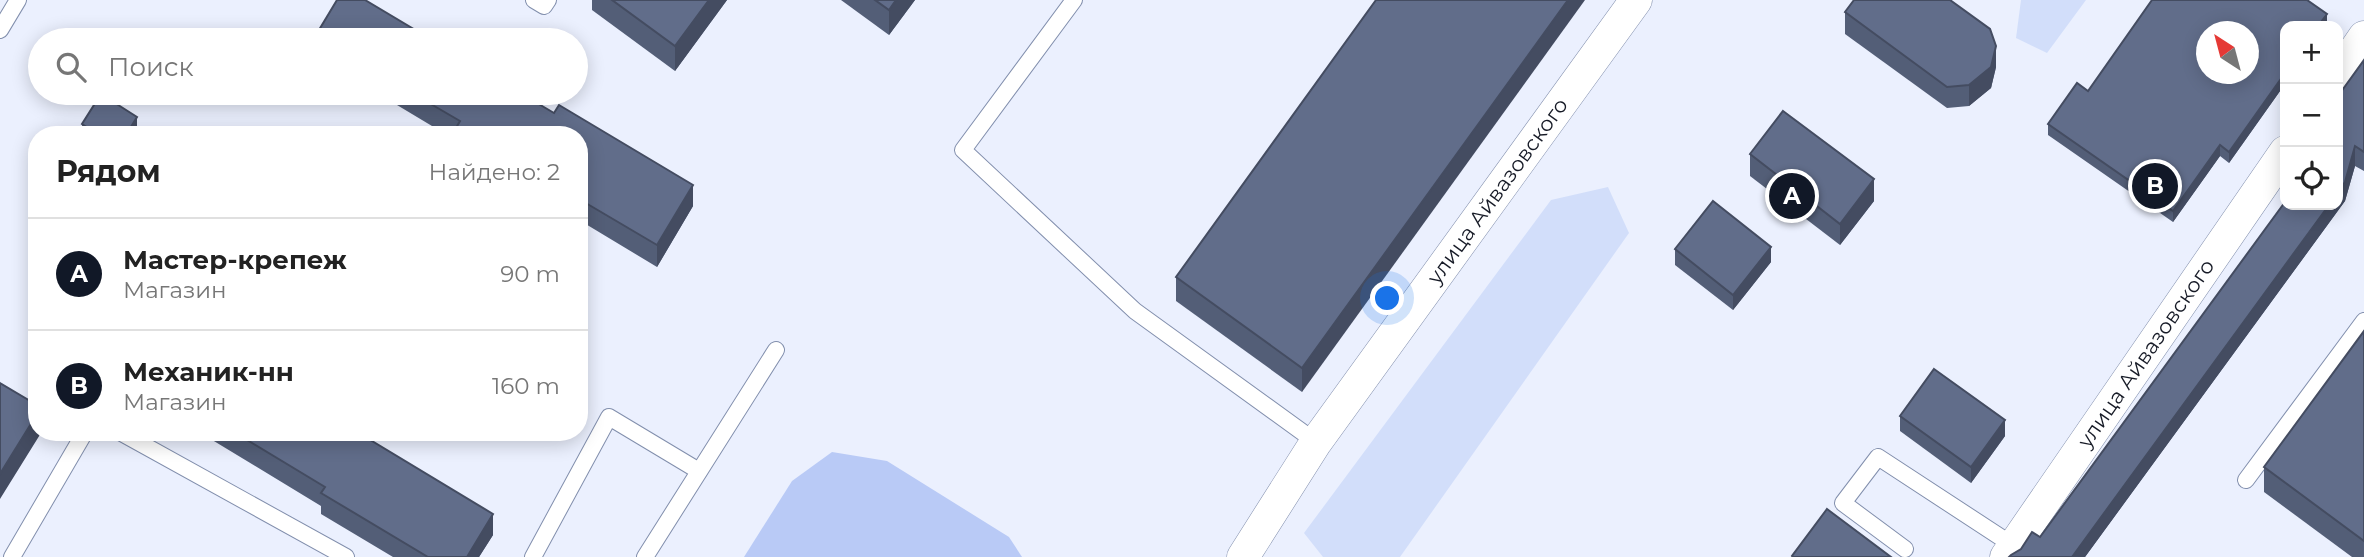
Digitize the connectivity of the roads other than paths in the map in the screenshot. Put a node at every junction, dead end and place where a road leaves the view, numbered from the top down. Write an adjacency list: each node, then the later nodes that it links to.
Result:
1 (18, 0): 6 (lane)
2 (534, 0): 3 (lane)
3 (548, 0)
4 (1074, 0): 14 (lane)
5 (1636, 0): 14 (street, улица Айвазовского)
6 (0, 30)
7 (2364, 37): 8 (street)
8 (2343, 68)
9 (2280, 159): 18 (street, улица Айвазовского)
10 (2364, 321): 16 (lane)
11 (776, 350): 15 (lane)
12 (80, 441): 19 (lane)
13 (136, 441): 20 (lane)
14 (1315, 442): 23 (street, улица Айвазовского)
15 (699, 471): 21 (lane); 22 (lane)
16 (2246, 480)
17 (1905, 549): 18 (lane)
18 (2010, 552)
19 (12, 557)
20 (346, 557)
21 (533, 557)
22 (645, 557)
23 (1244, 557)

